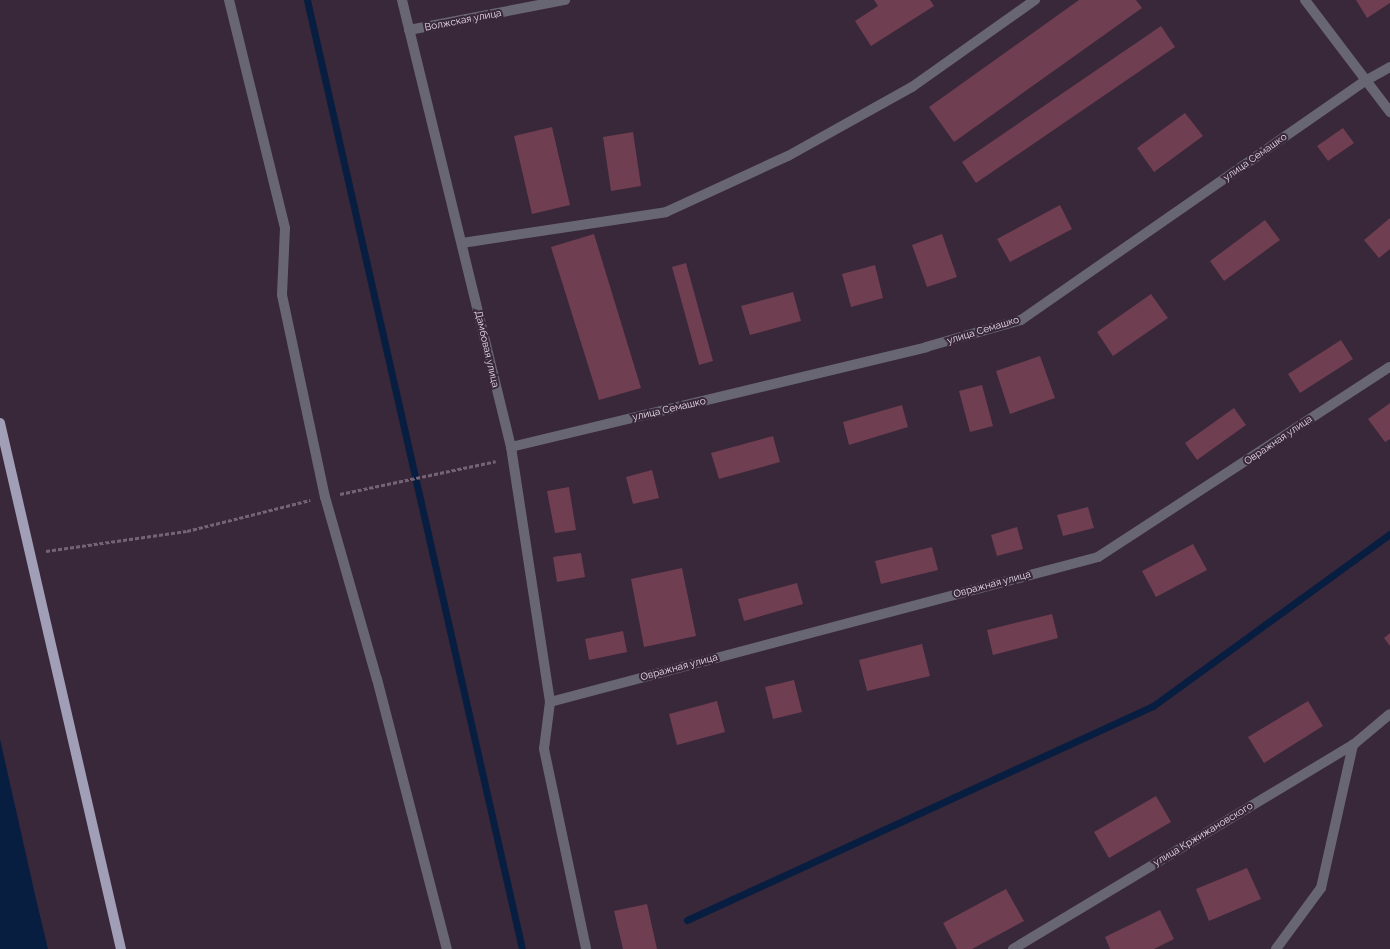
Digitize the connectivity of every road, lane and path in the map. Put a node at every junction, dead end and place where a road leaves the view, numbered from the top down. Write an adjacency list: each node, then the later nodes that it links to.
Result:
1 (229, 0): 15 (street)
2 (402, 0): 6 (street, Дамбовая улица)
3 (565, 0): 6 (street, Волжская улица)
4 (1035, 0): 10 (street)
5 (1305, 0): 8 (street)
6 (408, 30): 10 (street, Дамбовая улица)
7 (1390, 66): 8 (street, улица Семашко)
8 (1365, 80): 9 (street); 13 (street, улица Семашко)
9 (1390, 112)
10 (462, 243): 13 (street, Дамбовая улица)
11 (1390, 367): 17 (street, Овражная улица)
12 (0, 423): 16 (main road)
13 (510, 447): 14 (street, Дамбовая улица)
14 (512, 457): 15 (path); 17 (street, Дамбовая улица)
15 (325, 497): 16 (path); 21 (street)
16 (30, 553): 20 (main road)
17 (550, 702): 22 (street, Дамбовая улица)
18 (1390, 714): 19 (street, улица Кржижановского)
19 (1353, 745): 23 (street, улица Кржижановского); 24 (street)
20 (121, 949)
21 (447, 949)
22 (586, 949)
23 (1013, 949)
24 (1276, 949)

